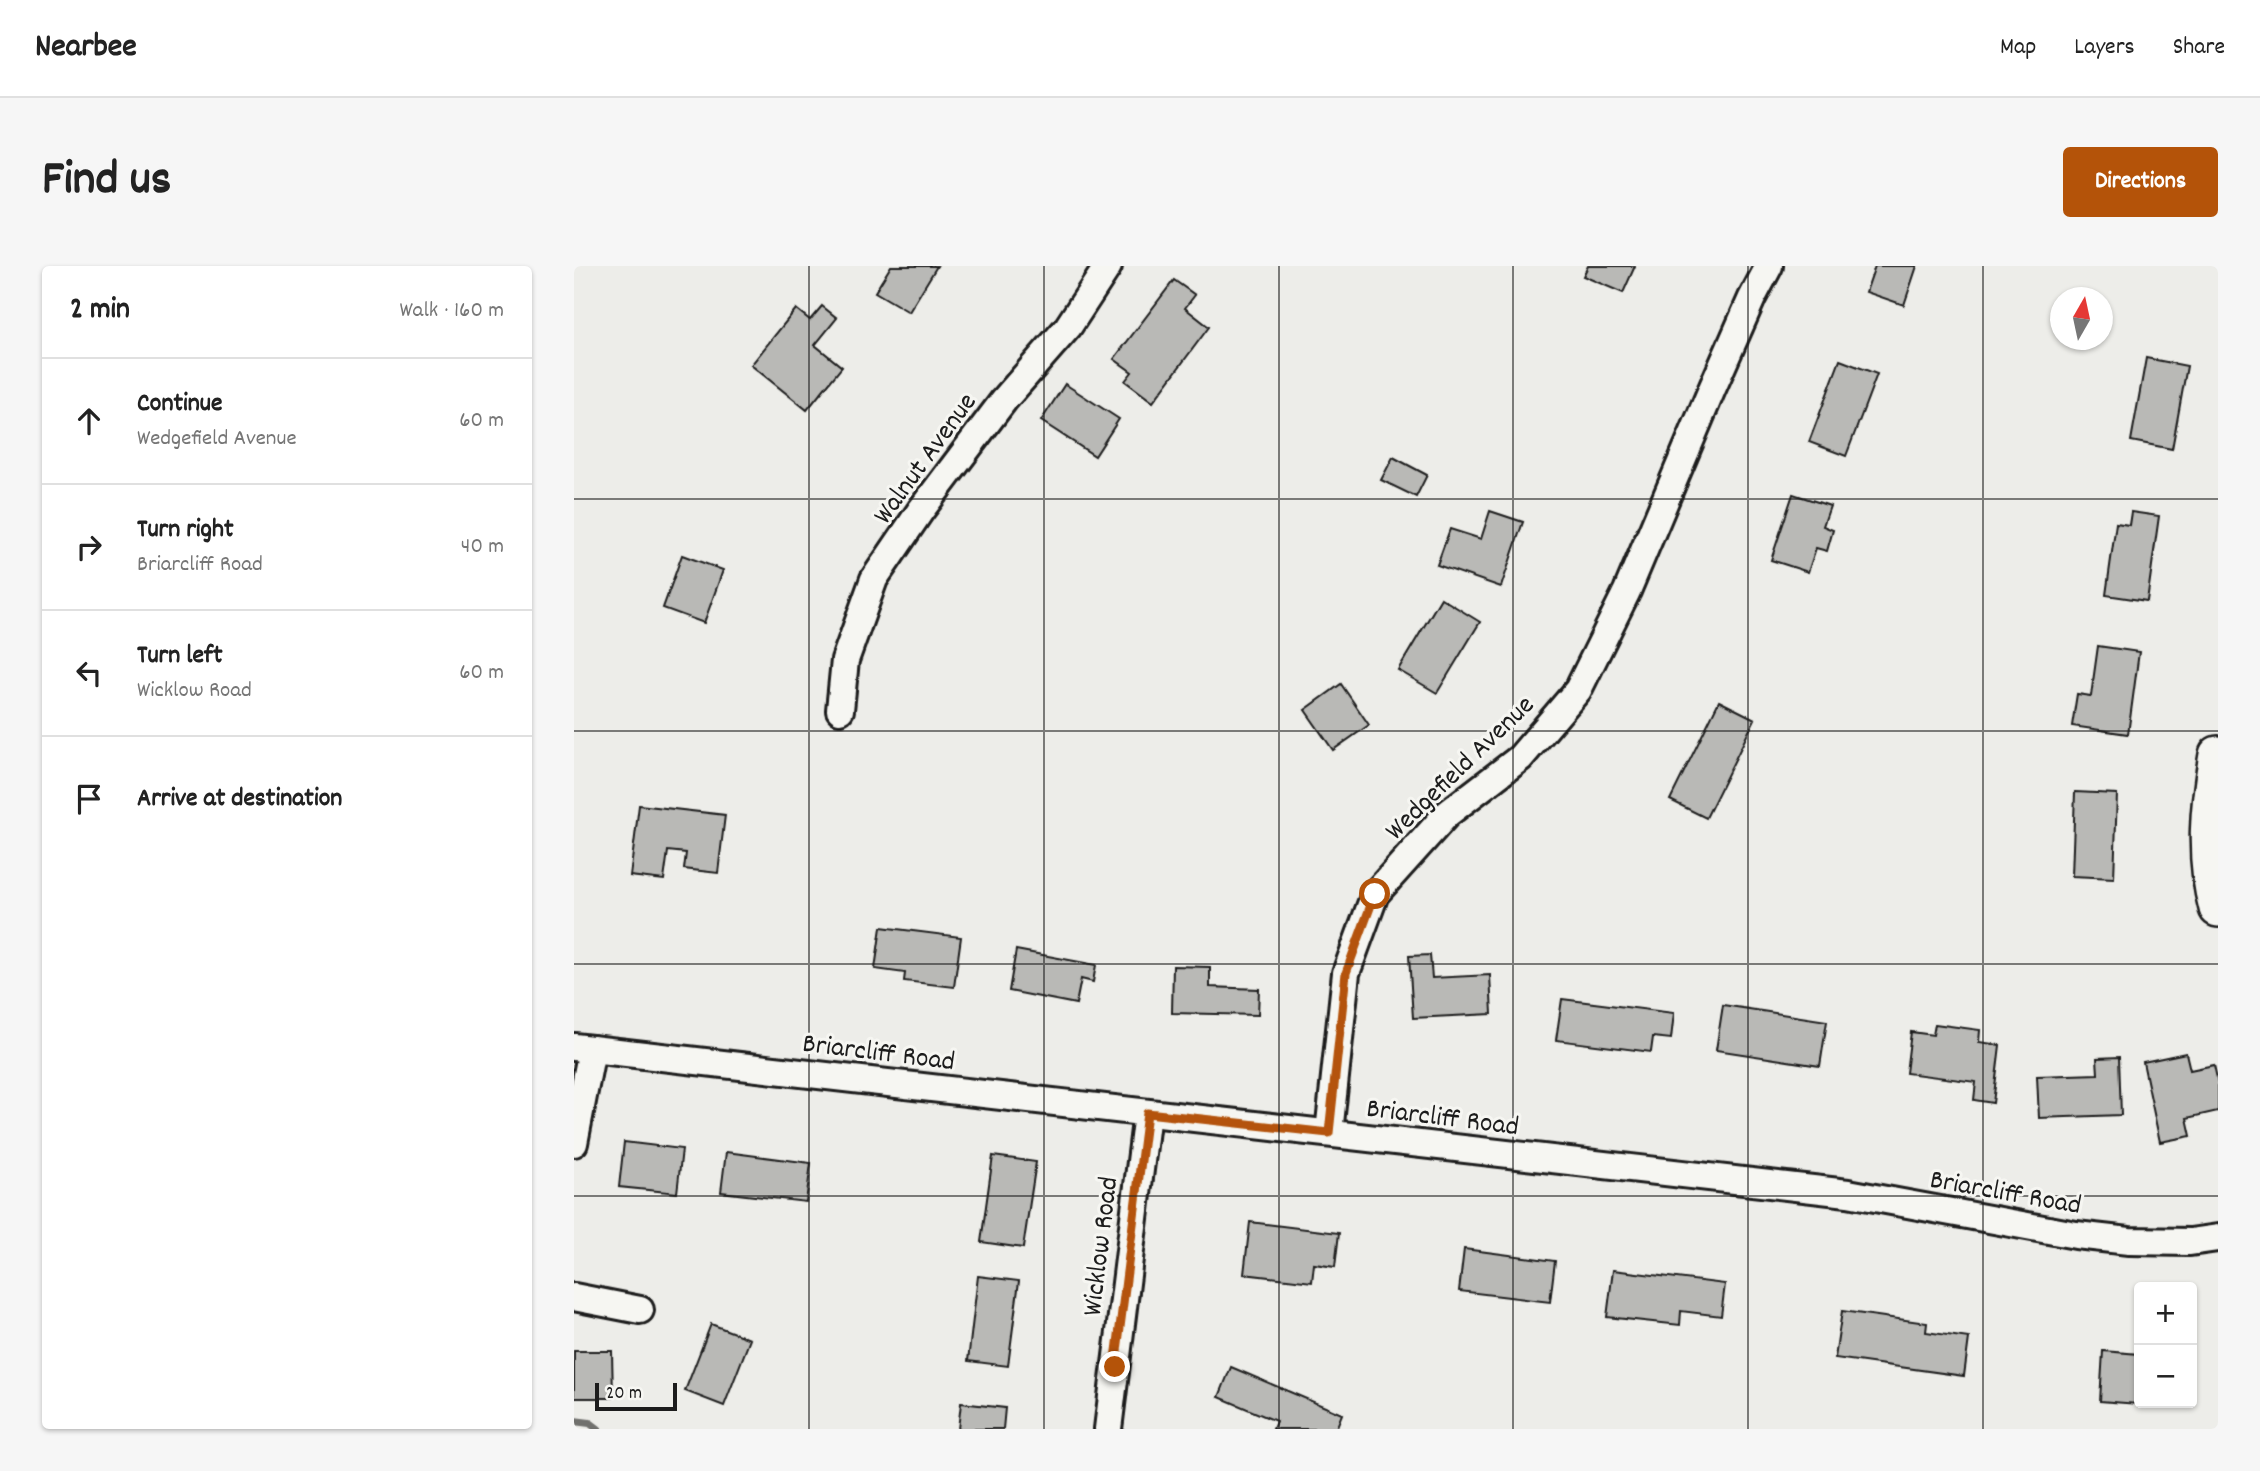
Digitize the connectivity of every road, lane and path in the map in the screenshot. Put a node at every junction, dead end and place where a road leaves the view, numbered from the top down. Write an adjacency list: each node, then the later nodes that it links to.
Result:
1 (1108, 266): 3 (street, Walnut Avenue)
2 (1769, 266): 8 (street, Wedgefield Avenue)
3 (840, 710)
4 (2218, 755): 5 (street)
5 (2218, 908)
6 (583, 1048): 7 (street, Briarcliff Road); 9 (street)
7 (1147, 1113): 8 (street, Briarcliff Road); 13 (street, Wicklow Road)
8 (1329, 1133): 10 (street, Briarcliff Road)
9 (574, 1143)
10 (2218, 1238)
11 (574, 1297): 12 (street)
12 (640, 1310)
13 (1108, 1429)

